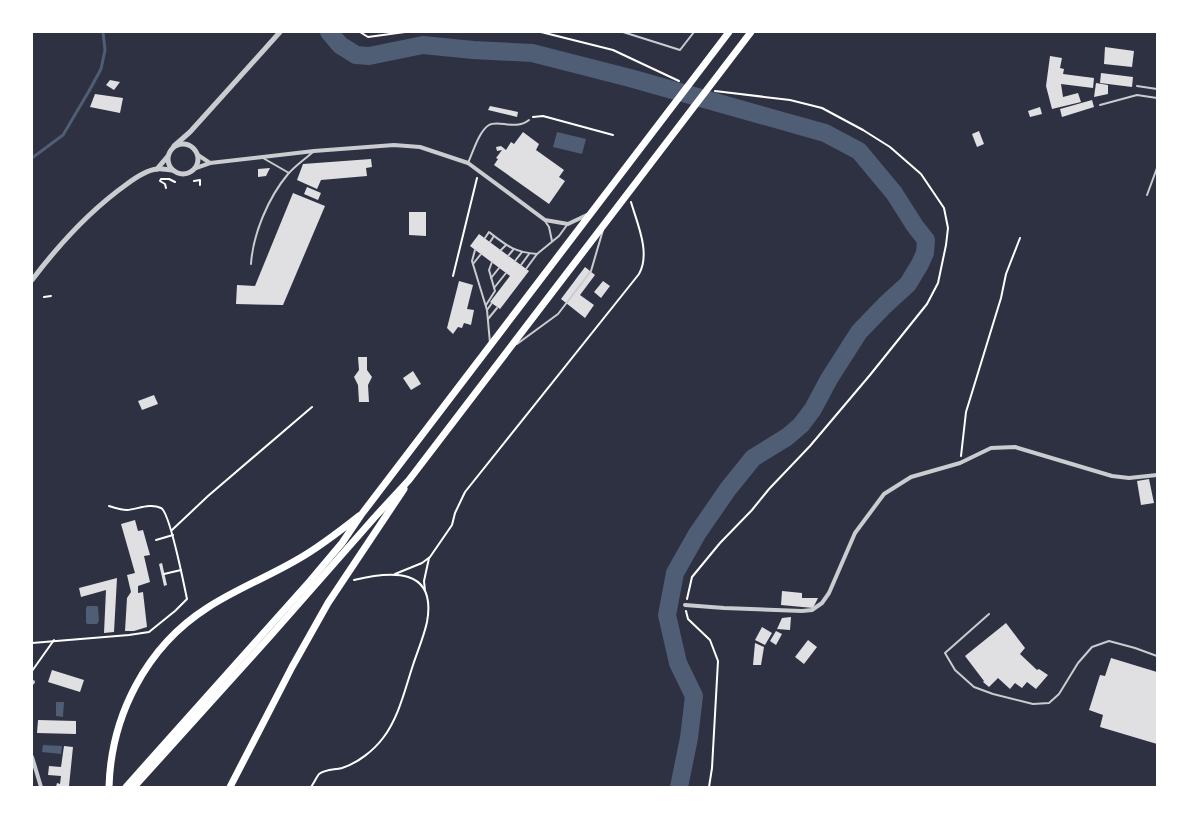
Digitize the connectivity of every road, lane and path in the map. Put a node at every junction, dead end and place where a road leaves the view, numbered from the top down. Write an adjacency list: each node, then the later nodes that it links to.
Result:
1 (280, 32): 16 (street)
2 (360, 32): 3 (path)
3 (405, 32)
4 (541, 32): 9 (path)
5 (623, 32): 6 (lane)
6 (694, 32)
7 (729, 32): 38 (main road)
8 (751, 32): 36 (main road)
9 (679, 81)
10 (1137, 86): 11 (lane)
11 (1157, 89)
12 (714, 91): 92 (path)
13 (1157, 98): 14 (lane)
14 (1100, 105)
15 (529, 120): 17 (path); 25 (lane)
16 (190, 132): 18 (street); 19 (street)
17 (613, 135)
18 (190, 145): 19 (street); 21 (street)
19 (174, 146): 22 (street)
20 (314, 151): 23 (street); 25 (street); 31 (lane)
21 (198, 155): 24 (street); 26 (street)
22 (168, 156): 28 (street); 29 (street)
23 (263, 158): 24 (street); 31 (lane)
24 (210, 163): 26 (street)
25 (468, 163): 30 (street)
26 (196, 168): 29 (street)
27 (1157, 168): 37 (lane)
28 (157, 169): 29 (street); 66 (street)
29 (172, 170)
30 (479, 171): 39 (street); 64 (path)
31 (289, 173): 58 (lane)
32 (194, 181): 34 (path)
33 (175, 182): 35 (path)
34 (200, 185)
35 (166, 188)
36 (628, 193): 41 (main road); 86 (path)
37 (1147, 195)
38 (591, 213): 40 (street); 75 (main road)
39 (545, 220): 40 (street); 45 (lane)
40 (568, 224): 45 (lane)
41 (604, 225): 76 (main road); 76 (lane)
42 (494, 236): 43 (lane); 46 (lane); 47 (lane)
43 (485, 238)
44 (1020, 238): 78 (path)
45 (552, 241): 54 (lane)
46 (490, 242)
47 (506, 245): 49 (lane); 50 (lane)
48 (476, 250): 59 (lane)
49 (501, 250)
50 (513, 250): 51 (lane); 55 (lane)
51 (522, 252): 53 (lane); 56 (lane)
52 (481, 254): 59 (lane)
53 (530, 254): 54 (lane); 60 (lane)
54 (537, 254): 62 (lane)
55 (508, 256)
56 (515, 261)
57 (492, 262): 65 (lane)
58 (251, 264)
59 (472, 264): 71 (lane)
60 (521, 265)
61 (499, 268): 65 (lane)
62 (526, 269)
63 (506, 273): 67 (lane)
64 (453, 276)
65 (491, 278): 67 (lane)
66 (32, 280)
67 (494, 288): 71 (lane)
68 (51, 296): 69 (path)
69 (44, 297)
70 (492, 303): 73 (lane)
71 (486, 305): 73 (lane)
72 (497, 308): 74 (lane)
73 (487, 310): 74 (lane)
74 (488, 319): 75 (lane)
75 (490, 346): 82 (main road)
76 (511, 348): 80 (main road)
77 (312, 407): 83 (path)
78 (960, 463): 79 (street); 92 (street)
79 (1157, 476)
80 (409, 480): 90 (main road); 102 (main road)
81 (109, 506): 83 (path)
82 (361, 515): 100 (main road); 101 (main road)
83 (172, 530): 84 (path)
84 (173, 535): 85 (path); 87 (path)
85 (156, 540)
86 (430, 557): 89 (path); 91 (path)
87 (181, 570): 88 (path); 94 (path)
88 (164, 574)
89 (395, 574): 90 (path); 91 (path)
90 (340, 583): 103 (main road)
91 (426, 592): 104 (path)
92 (685, 605): 105 (path)
93 (988, 614): 96 (lane)
94 (54, 640): 95 (path); 97 (path)
95 (32, 643)
96 (1157, 656)
97 (32, 671)
98 (32, 757): 99 (street)
99 (41, 787)
100 (109, 787)
101 (126, 787)
102 (134, 787)
103 (230, 787)
104 (311, 787)
105 (710, 787)

